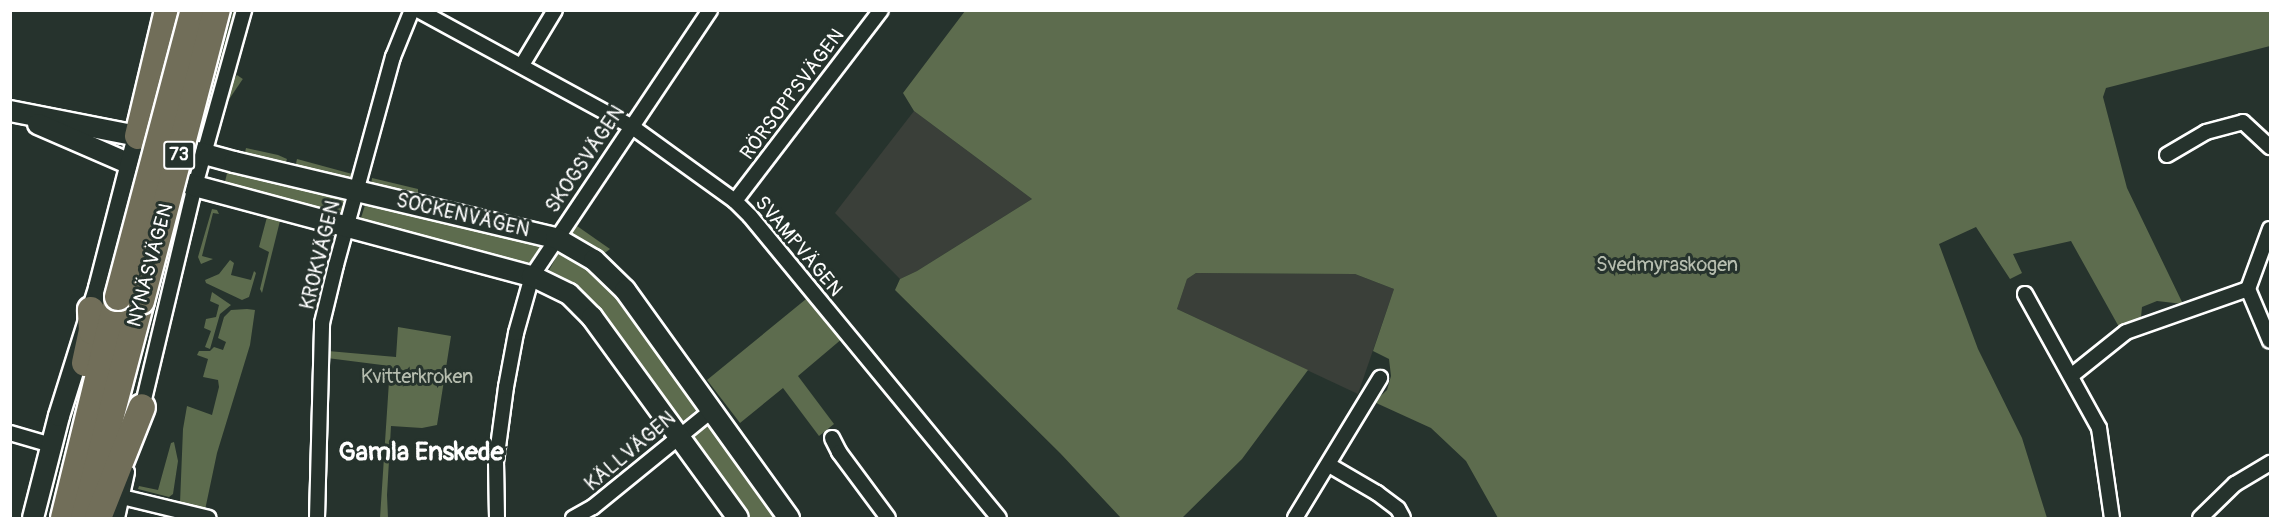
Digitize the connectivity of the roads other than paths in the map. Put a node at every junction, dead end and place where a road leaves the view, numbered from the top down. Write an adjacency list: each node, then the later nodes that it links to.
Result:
1 (168, 10): 13 (highway)
2 (194, 10): 27 (highway, NYNÄSVÄGEN / 73, bridge)
3 (217, 10): 27 (highway, NYNÄSVÄGEN / 73, bridge)
4 (244, 10): 15 (street, NYNÄSVÄGEN)
5 (412, 10): 19 (street, KROKVÄGEN)
6 (418, 10): 10 (street, SVAMPVÄGEN)
7 (555, 10): 10 (street)
8 (710, 10): 12 (street, SKOGSVÄGEN)
9 (881, 10): 20 (street, RÖRSOPPSVÄGEN)
10 (522, 66): 12 (street, SVAMPVÄGEN)
11 (10, 111): 13 (street, SOCKENVÄGEN); 17 (street, SOCKENVÄGEN)
12 (631, 126): 20 (street, SVAMPVÄGEN); 23 (street, SKOGSVÄGEN)
13 (138, 136): 15 (street, SOCKENVÄGEN); 17 (street)
14 (2271, 147): 16 (street)
15 (204, 153): 18 (street, NYNÄSVÄGEN); 19 (street, SOCKENVÄGEN)
16 (2168, 155)
17 (130, 164): 18 (street, SOCKENVÄGEN); 28 (street)
18 (195, 186): 21 (street, SOCKENVÄGEN); 32 (street, NYNÄSVÄGEN)
19 (357, 190): 21 (street, KROKVÄGEN); 23 (street, SOCKENVÄGEN)
20 (735, 201): 56 (street, SVAMPVÄGEN)
21 (347, 225): 24 (street, SOCKENVÄGEN); 49 (street, KROKVÄGEN)
22 (2271, 229): 25 (street)
23 (555, 238): 24 (street, SKOGSVÄGEN); 33 (street, SOCKENVÄGEN)
24 (532, 276): 35 (street, SOCKENVÄGEN); 50 (street, SKOGSVÄGEN)
25 (2248, 289): 29 (street); 30 (street)
26 (2025, 294): 30 (street)
27 (130, 299): 44 (highway, NYNÄSVÄGEN / 73); 45 (highway, NYNÄSVÄGEN / 73)
28 (91, 310): 37 (street); 43 (highway)
29 (2271, 341)
30 (2071, 375): 59 (street)
31 (1380, 378): 39 (street)
32 (142, 407): 40 (street, NYNÄSVÄGEN); 46 (highway)
33 (711, 411): 35 (street, KÄLLVÄGEN); 54 (street, SOCKENVÄGEN)
34 (10, 433): 37 (street)
35 (678, 436): 41 (street, KÄLLVÄGEN); 53 (street, SOCKENVÄGEN)
36 (832, 438): 55 (street)
37 (51, 445): 42 (street)
38 (2271, 463): 60 (street)
39 (1329, 465): 57 (street); 58 (street)
40 (122, 497): 47 (street, NYNÄSVÄGEN); 48 (street)
41 (593, 507): 51 (street, KÄLLVÄGEN); 52 (street)
42 (33, 519)
43 (50, 519)
44 (64, 519)
45 (84, 519)
46 (98, 519)
47 (117, 519)
48 (209, 519)
49 (317, 519)
50 (497, 519)
51 (573, 519)
52 (603, 519)
53 (738, 519)
54 (789, 519)
55 (888, 519)
56 (999, 519)
57 (1295, 519)
58 (1404, 519)
59 (2112, 519)
60 (2200, 519)

